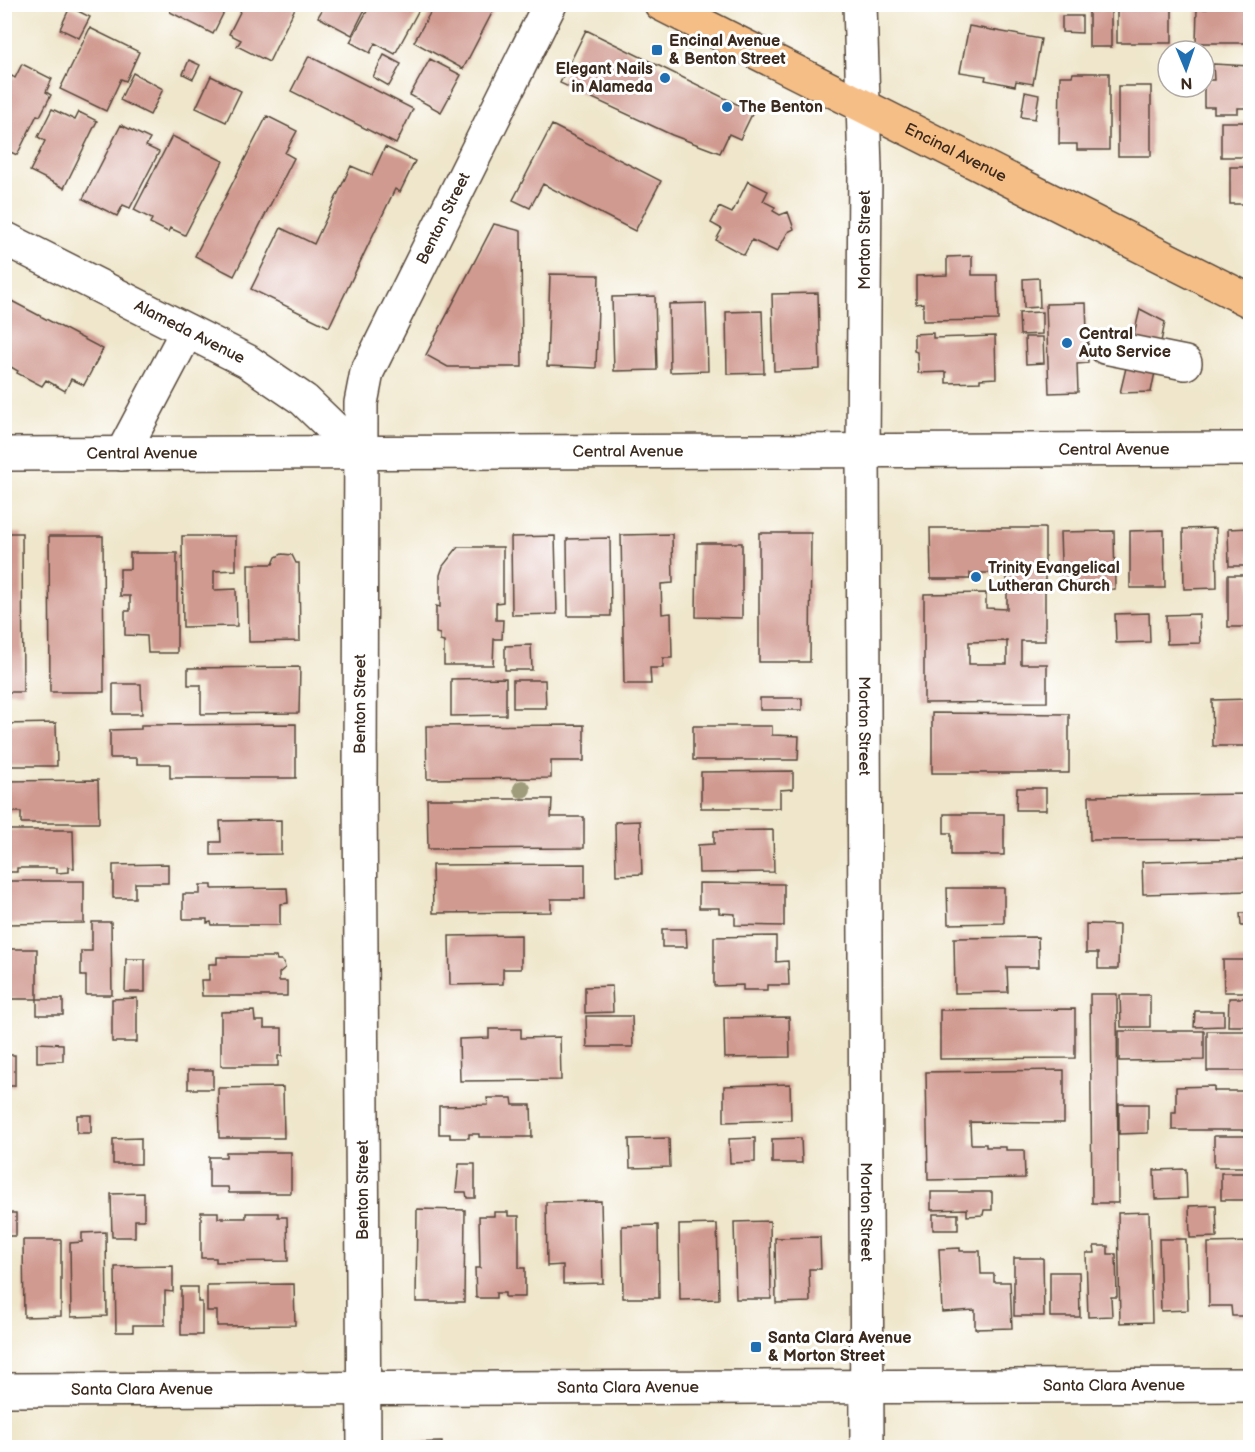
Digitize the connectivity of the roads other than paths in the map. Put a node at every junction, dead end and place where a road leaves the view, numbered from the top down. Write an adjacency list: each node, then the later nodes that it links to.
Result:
1 (550, 4): 12 (street, Benton Street)
2 (661, 4): 4 (main road, Encinal Avenue)
3 (860, 4): 4 (street, Morton Street)
4 (863, 106): 6 (main road, Encinal Avenue); 11 (street, Morton Street)
5 (4, 238): 7 (street, Alameda Avenue)
6 (1251, 301)
7 (187, 331): 12 (street, Alameda Avenue); 14 (street)
8 (1104, 347): 9 (street)
9 (1185, 363)
10 (1251, 449): 11 (street, Central Avenue)
11 (863, 451): 12 (street, Central Avenue); 15 (street, Morton Street)
12 (359, 453): 14 (street, Central Avenue); 18 (street, Benton Street)
13 (4, 454): 14 (street, Central Avenue)
14 (122, 454)
15 (867, 1385): 16 (street, Santa Clara Avenue); 18 (street, Santa Clara Avenue); 20 (street, Morton Street)
16 (1251, 1385)
17 (4, 1390): 18 (street, Santa Clara Avenue)
18 (364, 1390): 19 (street, Benton Street)
19 (364, 1448)
20 (867, 1448)

